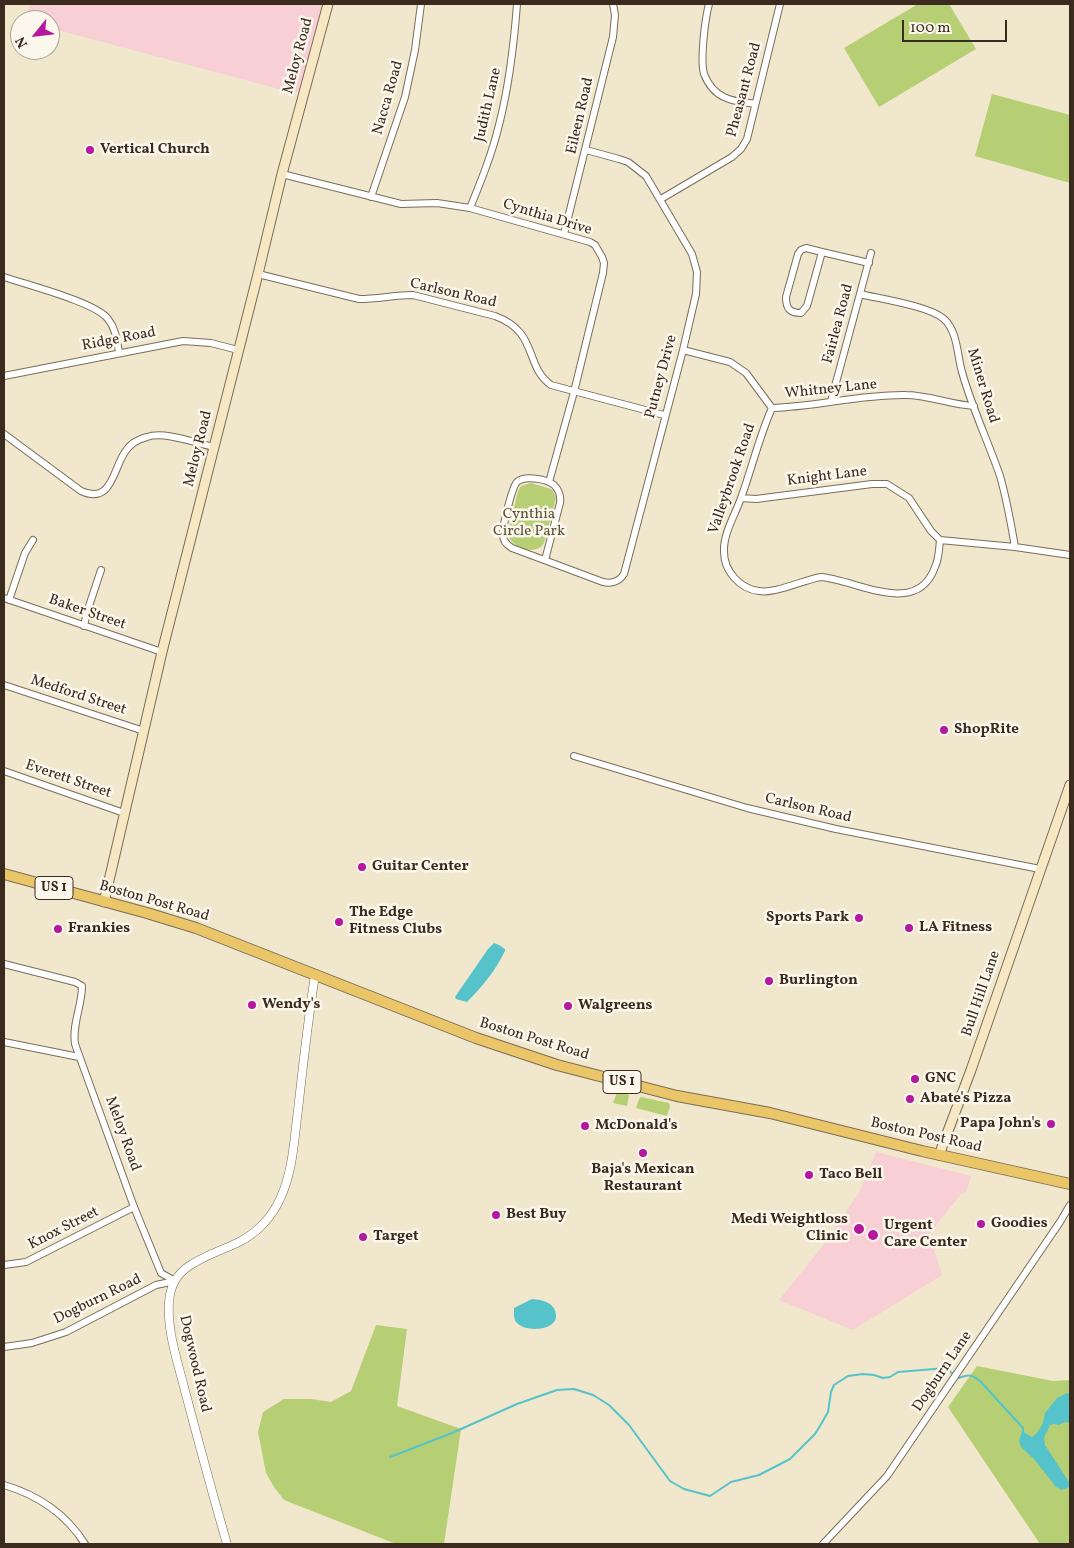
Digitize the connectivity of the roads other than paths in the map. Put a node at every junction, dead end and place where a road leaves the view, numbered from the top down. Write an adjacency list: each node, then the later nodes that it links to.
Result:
1 (328, 4): 9 (main road, Meloy Road)
2 (421, 4): 10 (street, Nacca Road)
3 (517, 4): 12 (street, Judith Lane)
4 (613, 4): 8 (street, Eileen Road)
5 (709, 4): 7 (street)
6 (780, 4): 7 (street, Pheasant Road)
7 (755, 104): 11 (street, Pheasant Road)
8 (586, 150): 11 (street, Putney Drive); 13 (street, Eileen Road)
9 (282, 174): 10 (street, Cynthia Drive); 17 (main road, Meloy Road)
10 (371, 197): 12 (street, Cynthia Drive)
11 (661, 199): 21 (street, Putney Drive)
12 (470, 208): 13 (street, Cynthia Drive)
13 (564, 234): 24 (street, Cynthia Drive)
14 (822, 252): 14 (street); 16 (street)
15 (871, 253): 16 (street, Fairlea Road)
16 (869, 262): 19 (street, Fairlea Road)
17 (258, 274): 20 (main road, Meloy Road); 24 (street, Carlson Road)
18 (4, 278): 22 (street)
19 (860, 294): 25 (street, Fairlea Road); 26 (street, Miner Road)
20 (238, 350): 22 (street, Ridge Road); 30 (main road, Meloy Road)
21 (682, 350): 27 (street, Whitney Lane); 28 (street, Putney Drive)
22 (119, 352): 23 (street, Ridge Road)
23 (4, 376)
24 (574, 392): 28 (street, Carlson Road); 31 (street, Cynthia Drive)
25 (831, 401): 26 (street, Whitney Lane); 27 (street, Whitney Lane)
26 (974, 406): 35 (street, Miner Road)
27 (772, 408): 32 (street, Valleybrook Road)
28 (664, 415): 37 (street, Putney Drive)
29 (4, 434): 30 (street)
30 (214, 447): 41 (main road, Meloy Road)
31 (549, 482): 37 (street); 37 (street)
32 (741, 498): 34 (street, Knight Lane); 34 (street, Valleybrook Road)
33 (33, 540): 39 (street)
34 (940, 540): 35 (street)
35 (1015, 547): 36 (street)
36 (1070, 555)
37 (545, 560)
38 (101, 570): 40 (street)
39 (6, 599): 40 (street, Baker Street)
40 (84, 626): 41 (street, Baker Street)
41 (162, 652): 43 (main road, Meloy Road)
42 (4, 684): 43 (street, Medford Street)
43 (144, 731): 47 (main road, Meloy Road)
44 (574, 756): 48 (street, Carlson Road)
45 (4, 771): 47 (street, Everett Street)
46 (1070, 785): 48 (main road, Bull Hill Lane)
47 (124, 813): 50 (main road, Meloy Road)
48 (1040, 870): 55 (main road, Bull Hill Lane)
49 (4, 874): 50 (main road, Boston Post Road / US 1)
50 (104, 902): 52 (main road, Boston Post Road / US 1)
51 (4, 964): 54 (street, Meloy Road)
52 (315, 975): 55 (main road, Boston Post Road / US 1); 60 (street)
53 (4, 1042): 54 (street)
54 (79, 1057): 58 (street, Meloy Road)
55 (939, 1155): 56 (main road, Boston Post Road / US 1)
56 (1070, 1184)
57 (1070, 1204): 65 (street, Dogburn Lane)
58 (134, 1207): 59 (street, Knox Street); 60 (street, Meloy Road)
59 (4, 1265)
60 (175, 1281): 61 (street, Dogburn Road); 64 (street, Dogwood Road)
61 (4, 1347)
62 (4, 1484): 63 (street)
63 (85, 1544)
64 (226, 1544)
65 (823, 1544)

